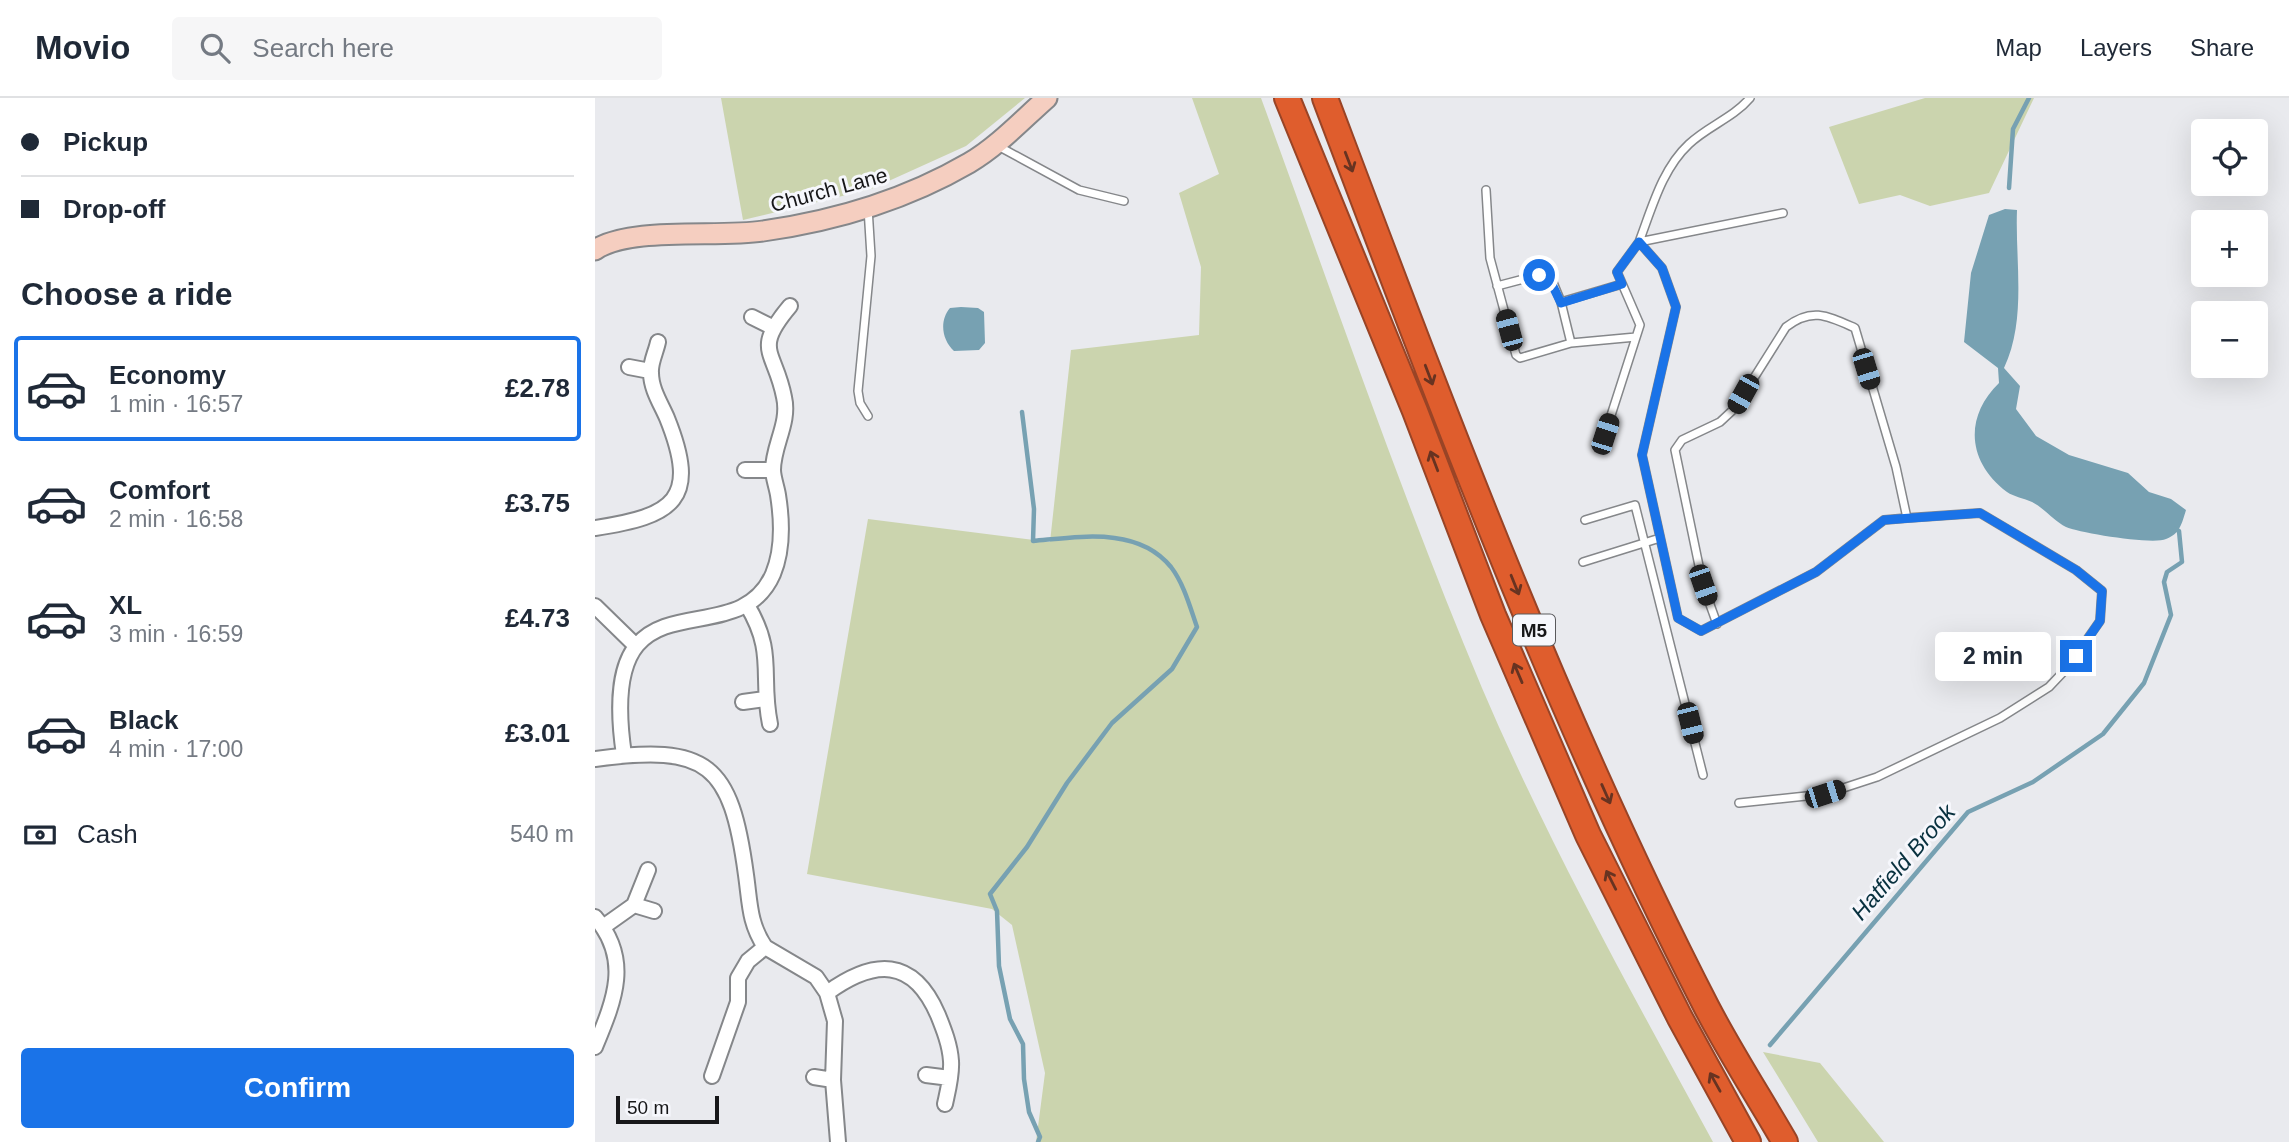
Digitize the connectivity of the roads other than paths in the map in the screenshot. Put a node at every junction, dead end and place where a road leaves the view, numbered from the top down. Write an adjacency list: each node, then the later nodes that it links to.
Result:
1 (1047, 98): 5 (street, Church Lane)
2 (1287, 98): 58 (highway, M5, one-way to 2)
3 (1325, 98): 59 (highway, M5, one-way to 59)
4 (1750, 98): 10 (lane)
5 (994, 144): 7 (lane); 8 (street, Church Lane)
6 (1486, 190): 13 (lane)
7 (1124, 201)
8 (868, 207): 11 (street, Church Lane); 23 (lane)
9 (1783, 213): 10 (lane)
10 (1639, 242): 12 (lane); 30 (lane)
11 (595, 250)
12 (1622, 284): 14 (lane); 18 (lane)
13 (1497, 286): 14 (lane); 20 (lane)
14 (1561, 303): 20 (lane)
15 (790, 306): 17 (street)
16 (753, 317): 17 (street)
17 (772, 327): 26 (street)
18 (1636, 337): 20 (lane); 24 (lane)
19 (658, 342): 22 (street)
20 (1571, 344)
21 (629, 367): 22 (street)
22 (650, 371): 29 (street)
23 (868, 416)
24 (1605, 434)
25 (745, 470): 26 (street)
26 (773, 470): 33 (street)
27 (1907, 518): 35 (lane); 35 (lane); 43 (lane)
28 (1585, 520): 31 (lane)
29 (595, 528)
30 (1660, 538): 31 (lane); 35 (lane)
31 (1644, 543): 32 (lane); 42 (lane)
32 (1584, 562)
33 (747, 605): 36 (street); 37 (street)
34 (595, 606): 36 (street)
35 (1717, 624)
36 (635, 645): 40 (street)
37 (765, 699): 38 (street); 39 (street)
38 (743, 702)
39 (770, 724)
40 (624, 755): 41 (street); 48 (street)
41 (595, 759)
42 (1703, 775)
43 (1739, 803)
44 (648, 870): 45 (street)
45 (634, 905): 46 (street); 47 (street)
46 (654, 911)
47 (599, 922): 50 (street)
48 (765, 947): 49 (street); 52 (street)
49 (827, 993): 54 (street); 55 (street)
50 (595, 1047)
51 (926, 1075): 54 (street)
52 (712, 1076)
53 (814, 1077): 55 (street)
54 (950, 1078): 56 (street)
55 (833, 1080): 57 (street)
56 (945, 1104)
57 (838, 1142)
58 (1748, 1142)
59 (1785, 1142)

